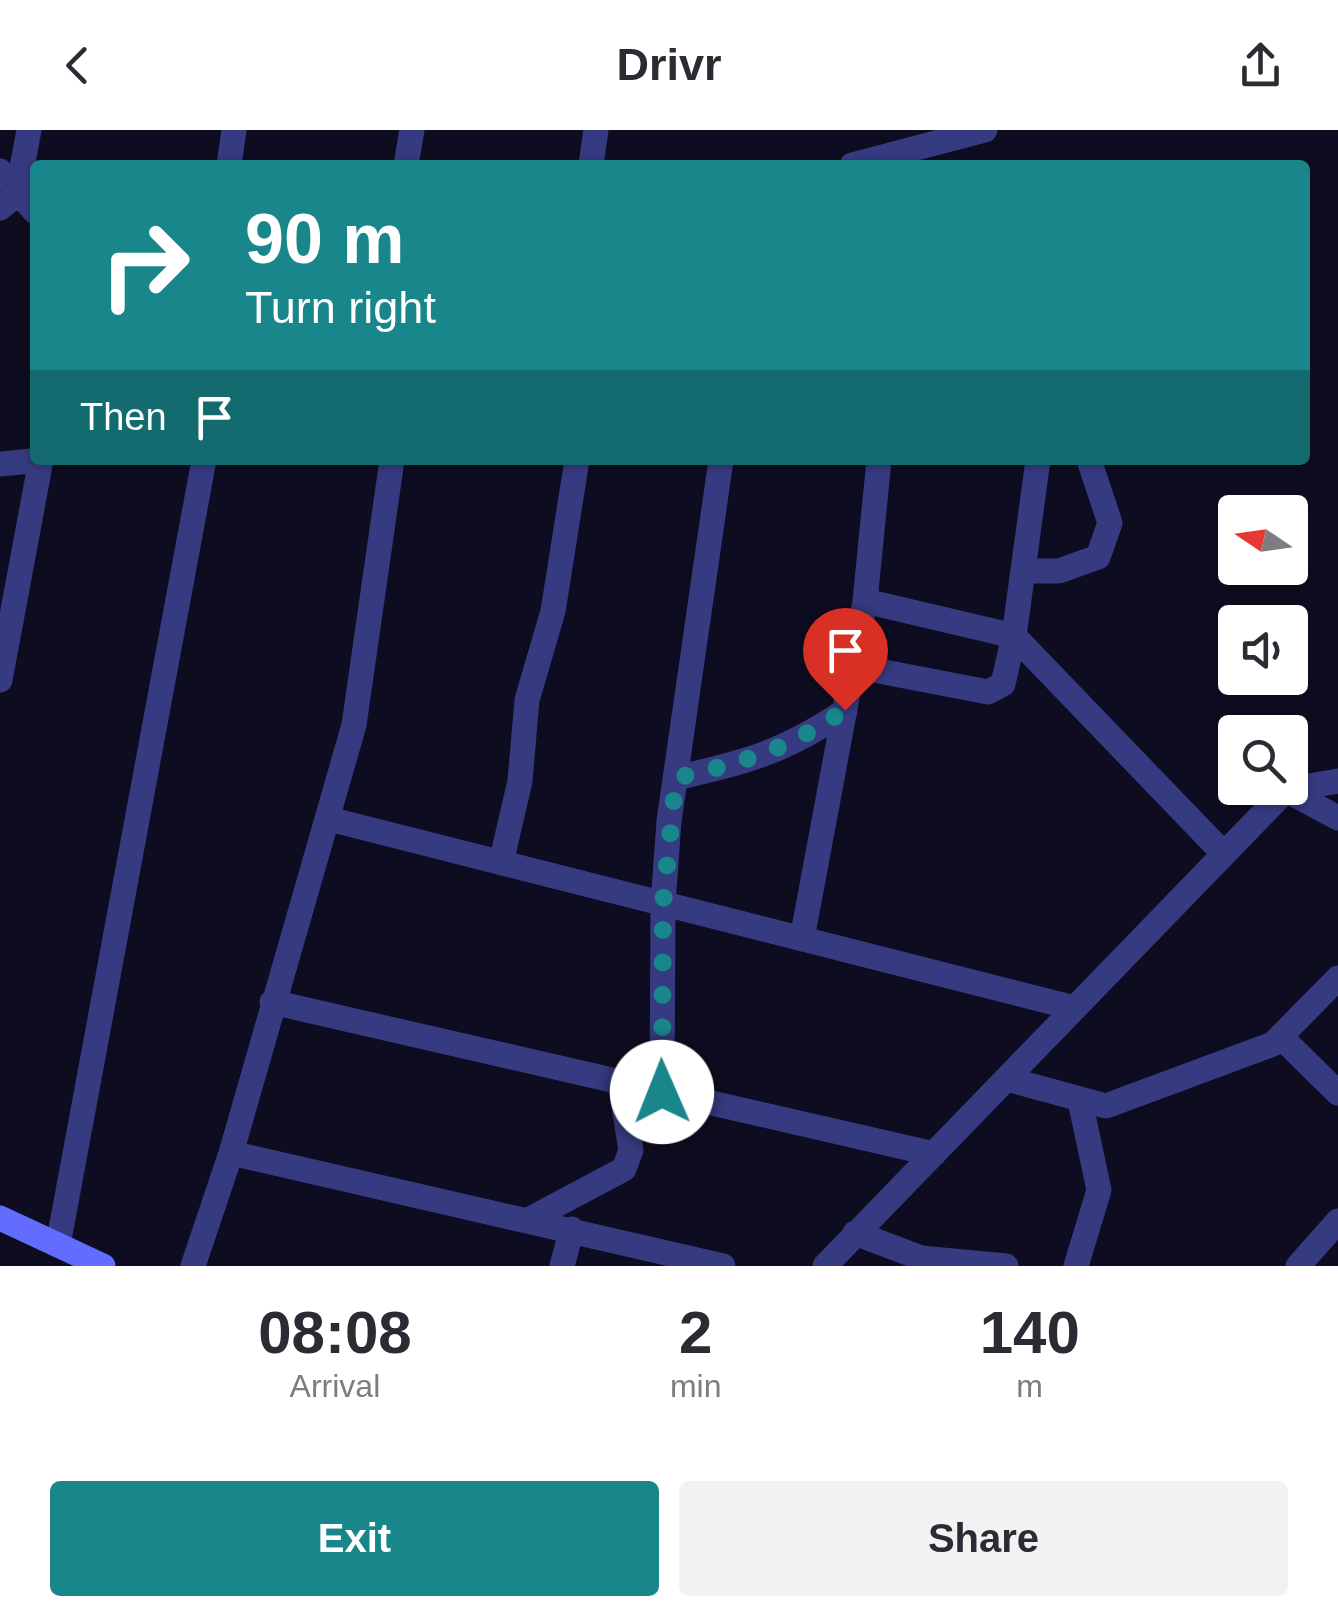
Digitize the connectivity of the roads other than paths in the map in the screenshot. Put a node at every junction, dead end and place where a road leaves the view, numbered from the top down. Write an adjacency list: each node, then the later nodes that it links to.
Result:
1 (29, 130): 11 (street)
2 (234, 130): 6 (street)
3 (412, 130): 7 (street)
4 (596, 130): 8 (street)
5 (985, 130): 9 (street)
6 (230, 160)
7 (407, 160)
8 (592, 160)
9 (871, 160)
10 (0, 171): 11 (street)
11 (18, 204)
12 (30, 461): 13 (street)
13 (0, 464)
14 (40, 465): 26 (street)
15 (203, 465): 55 (street)
16 (391, 465): 34 (street)
17 (576, 465): 36 (street)
18 (720, 465): 28 (street)
19 (879, 465): 23 (street)
20 (1037, 465): 22 (street)
21 (1091, 465): 22 (street)
22 (1023, 570): 24 (street)
23 (865, 601): 24 (street); 25 (street)
24 (1014, 636): 25 (street); 35 (street)
25 (853, 666): 27 (street)
26 (0, 680)
27 (845, 710): 28 (street); 38 (street)
28 (676, 778): 37 (street)
29 (1338, 780): 30 (street)
30 (1308, 786)
31 (1308, 802): 33 (street)
32 (1271, 805): 35 (street)
33 (1338, 818)
34 (328, 819): 36 (street); 40 (street)
35 (1224, 854): 41 (street)
36 (501, 863): 37 (street)
37 (663, 904): 38 (street); 45 (street)
38 (802, 939): 41 (street)
39 (1338, 978): 42 (street)
40 (272, 1002): 44 (street); 48 (street)
41 (1075, 1008): 43 (street)
42 (1282, 1038): 46 (street); 47 (street)
43 (1007, 1079): 47 (street); 49 (street)
44 (620, 1082): 45 (street); 51 (street)
45 (662, 1092): 49 (street)
46 (1338, 1093)
47 (1080, 1102): 62 (street)
48 (231, 1152): 51 (street); 57 (street)
49 (934, 1154): 54 (street)
50 (0, 1218): 55 (street)
51 (530, 1219): 53 (street)
52 (1338, 1221): 63 (street)
53 (572, 1229): 58 (street); 59 (street)
54 (855, 1234): 60 (street); 61 (street)
55 (58, 1245): 56 (street)
56 (103, 1266)
57 (193, 1266)
58 (562, 1266)
59 (724, 1266)
60 (825, 1266)
61 (1006, 1266)
62 (1076, 1266)
63 (1298, 1266)

